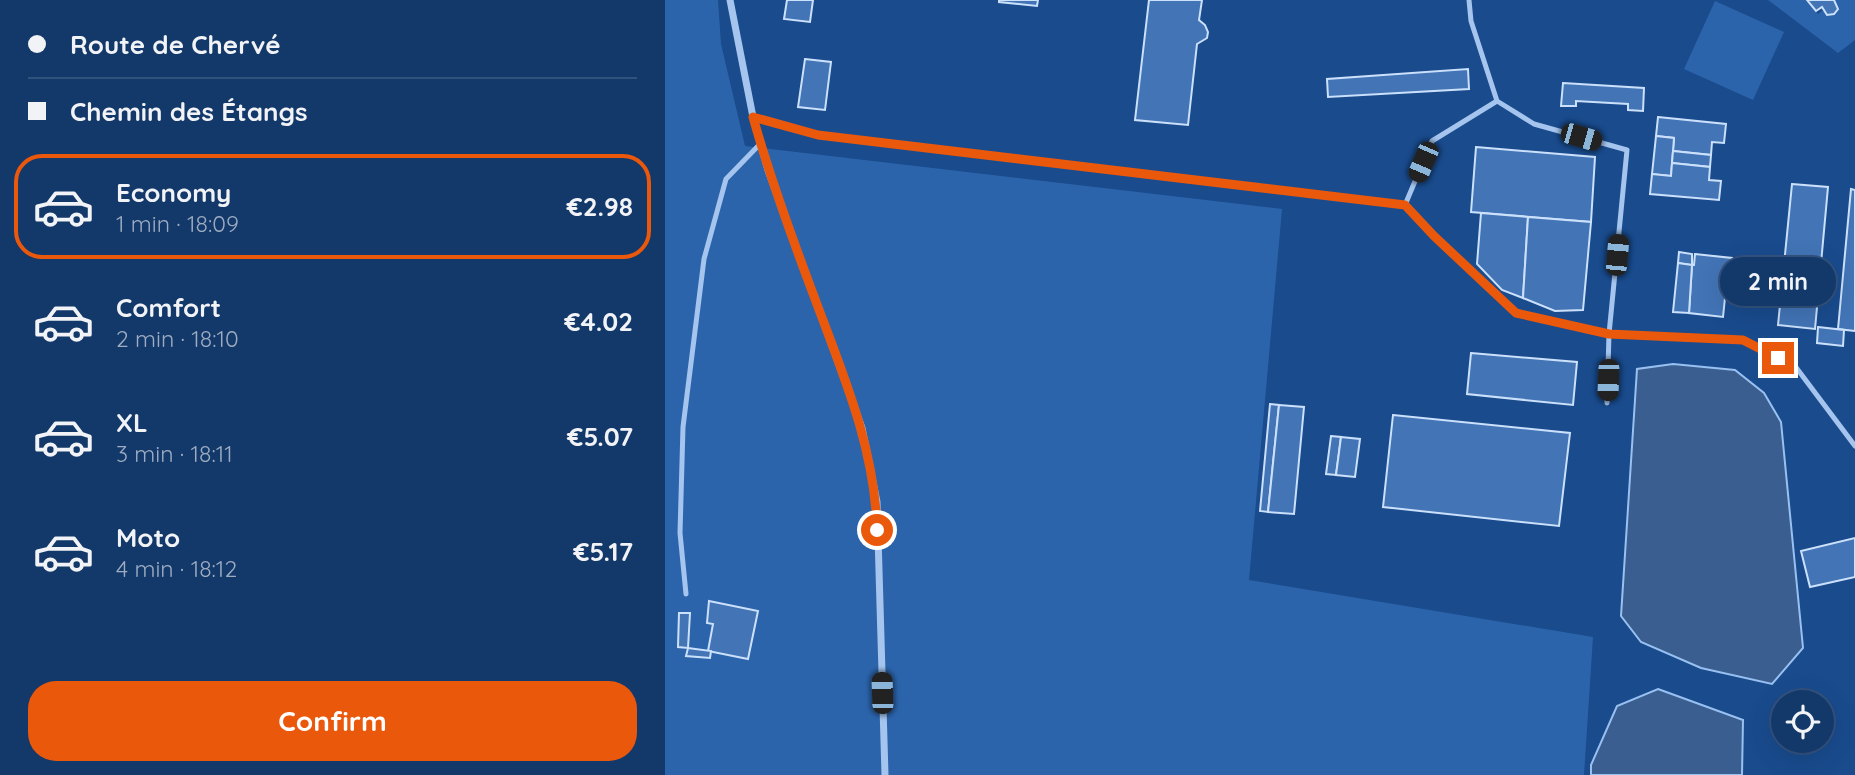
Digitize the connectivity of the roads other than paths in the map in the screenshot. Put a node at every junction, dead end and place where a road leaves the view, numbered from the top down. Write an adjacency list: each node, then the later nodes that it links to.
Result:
1 (730, 0): 4 (street)
2 (1469, 0): 3 (lane)
3 (1497, 100): 6 (lane); 7 (lane)
4 (753, 117): 5 (street); 6 (lane)
5 (761, 144): 10 (lane); 11 (street)
6 (1405, 205): 7 (lane)
7 (1609, 334): 8 (lane); 9 (lane)
8 (1607, 403)
9 (1855, 446)
10 (686, 594)
11 (885, 775)

